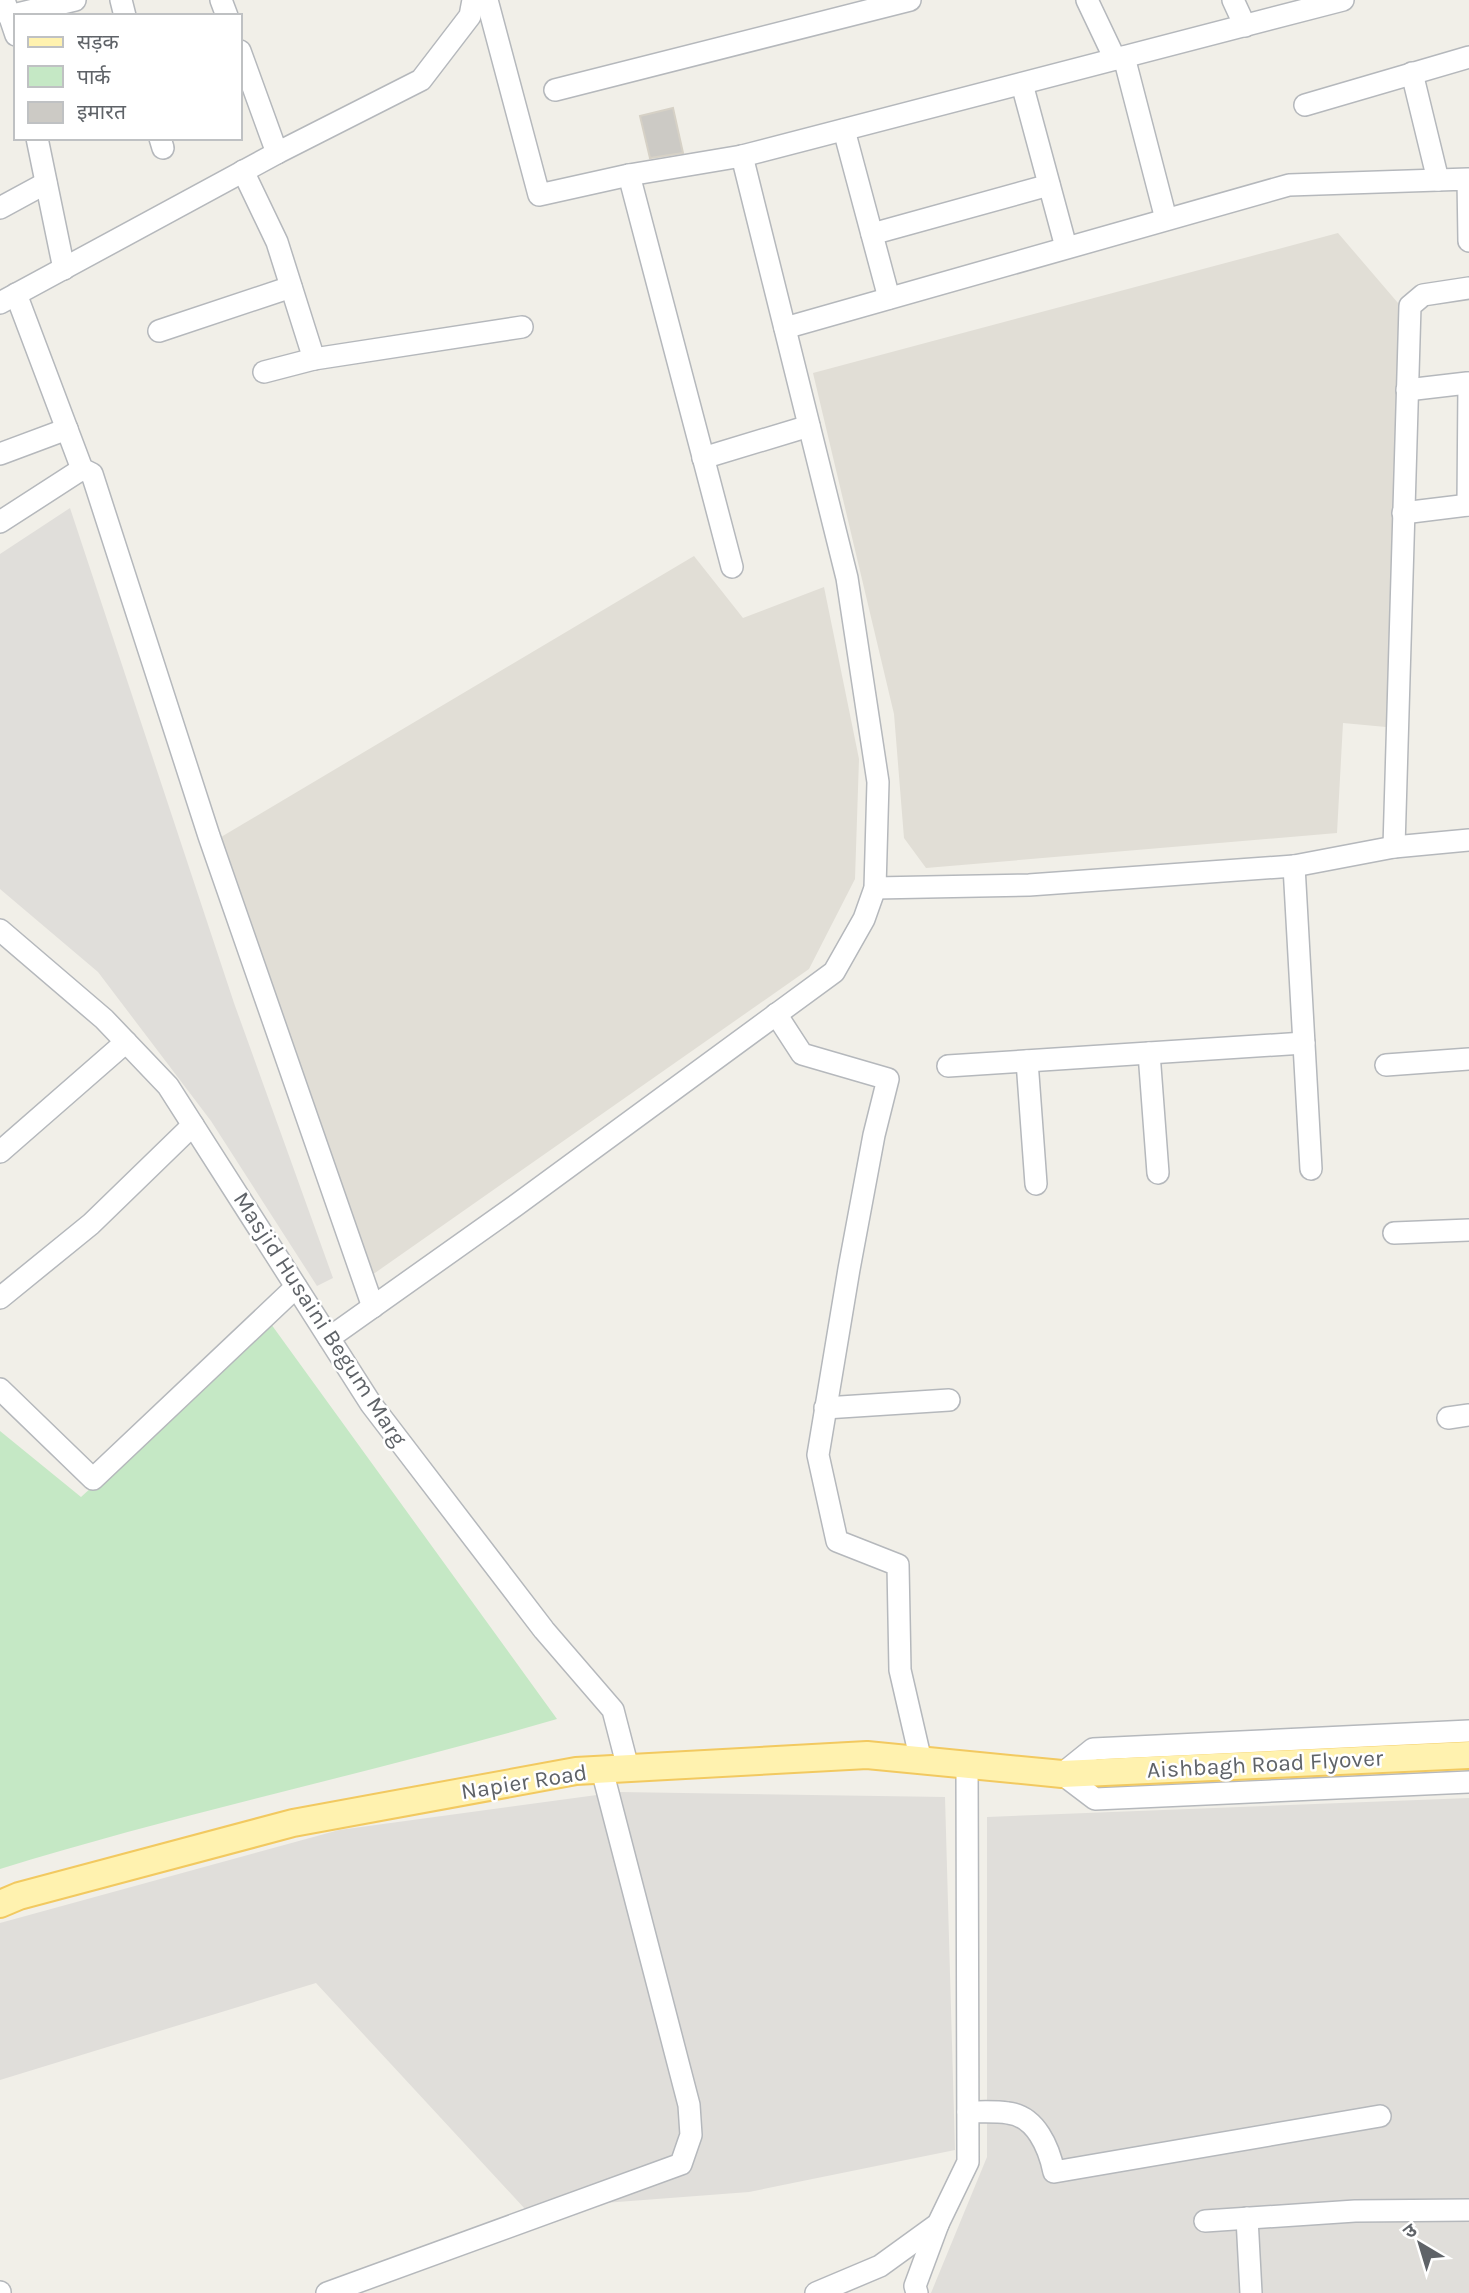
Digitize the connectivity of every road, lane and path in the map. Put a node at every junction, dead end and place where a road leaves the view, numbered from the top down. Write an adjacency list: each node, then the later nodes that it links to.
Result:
1 (75, 0): 8 (street)
2 (473, 0): 21 (street)
3 (487, 0): 24 (street)
4 (910, 0): 17 (street)
5 (1087, 0): 14 (street)
6 (1233, 0): 10 (street)
7 (1343, 0): 10 (street)
8 (34, 14)
9 (11, 22): 11 (street)
10 (1245, 26): 14 (street)
11 (0, 42)
12 (242, 57): 21 (street)
13 (1469, 57): 15 (street)
14 (1119, 58): 16 (street); 29 (street)
15 (1412, 74): 18 (street); 25 (street)
16 (1022, 84): 19 (street); 27 (street)
17 (555, 90)
18 (1305, 105)
19 (844, 130): 22 (street); 30 (street)
20 (37, 140): 26 (street)
21 (277, 153): 23 (street)
22 (742, 156): 24 (street); 39 (street)
23 (243, 171): 33 (street); 34 (street)
24 (629, 175): 48 (street)
25 (1438, 180): 29 (street); 31 (street)
26 (46, 183): 28 (street); 33 (street)
27 (1049, 185): 30 (street); 32 (street)
28 (0, 208)
29 (1167, 219): 32 (street)
30 (872, 234): 37 (street)
31 (1469, 241)
32 (1066, 247): 37 (street)
33 (64, 269): 36 (street)
34 (291, 287): 40 (street); 41 (street)
35 (1469, 288): 44 (street)
36 (6, 296): 46 (street)
37 (889, 298): 39 (street)
38 (522, 327): 41 (street)
39 (785, 328): 45 (street)
40 (159, 331)
41 (314, 359): 42 (street)
42 (264, 372)
43 (1468, 383): 44 (street); 50 (street)
44 (1407, 390): 51 (street)
45 (809, 426): 48 (street); 57 (street)
46 (66, 429): 47 (street); 49 (street)
47 (0, 454)
48 (703, 458): 53 (street)
49 (82, 470): 52 (street); 76 (street)
50 (1469, 505): 51 (street)
51 (1404, 513): 55 (street)
52 (0, 522)
53 (732, 567)
54 (1469, 840): 55 (street)
55 (1394, 847): 56 (street)
56 (1294, 866): 57 (street); 61 (street)
57 (875, 888): 59 (street)
58 (0, 930): 60 (street, Masjid Husaini Begum Marg)
59 (776, 1014): 76 (street); 80 (street)
60 (126, 1042): 67 (street, Masjid Husaini Begum Marg); 68 (street)
61 (1304, 1043): 62 (street); 69 (street)
62 (1149, 1053): 64 (street); 70 (street)
63 (1469, 1059): 65 (street)
64 (1027, 1061): 66 (street); 71 (street)
65 (1386, 1065)
66 (948, 1066)
67 (193, 1125): 74 (street, Masjid Husaini Begum Marg); 75 (street)
68 (0, 1152)
69 (1311, 1169)
70 (1158, 1173)
71 (1035, 1184)
72 (1469, 1230): 73 (street)
73 (1394, 1233)
74 (296, 1287): 77 (street, Masjid Husaini Begum Marg); 78 (street)
75 (0, 1298)
76 (373, 1307): 77 (street)
77 (329, 1338): 85 (street, Masjid Husaini Begum Marg)
78 (0, 1389)
79 (949, 1400): 80 (street)
80 (825, 1408): 83 (street)
81 (1469, 1731): 86 (street)
82 (1469, 1755): 86 (main road, Aishbagh Road Flyover)
83 (921, 1761): 84 (main road, Napier Road); 85 (main road, Napier Road)
84 (967, 1765): 86 (main road, Napier Road); 89 (street)
85 (615, 1769): 88 (main road, Napier Road); 95 (street, Masjid Husaini Begum Marg)
86 (1062, 1774): 87 (street)
87 (1469, 1782)
88 (0, 1904)
89 (968, 2112): 90 (street); 94 (street)
90 (1380, 2116)
91 (1469, 2210): 92 (street)
92 (1247, 2218): 93 (street); 98 (street)
93 (1205, 2221)
94 (938, 2224): 96 (street); 97 (street)
95 (327, 2293)
96 (816, 2293)
97 (917, 2293)
98 (1251, 2293)

